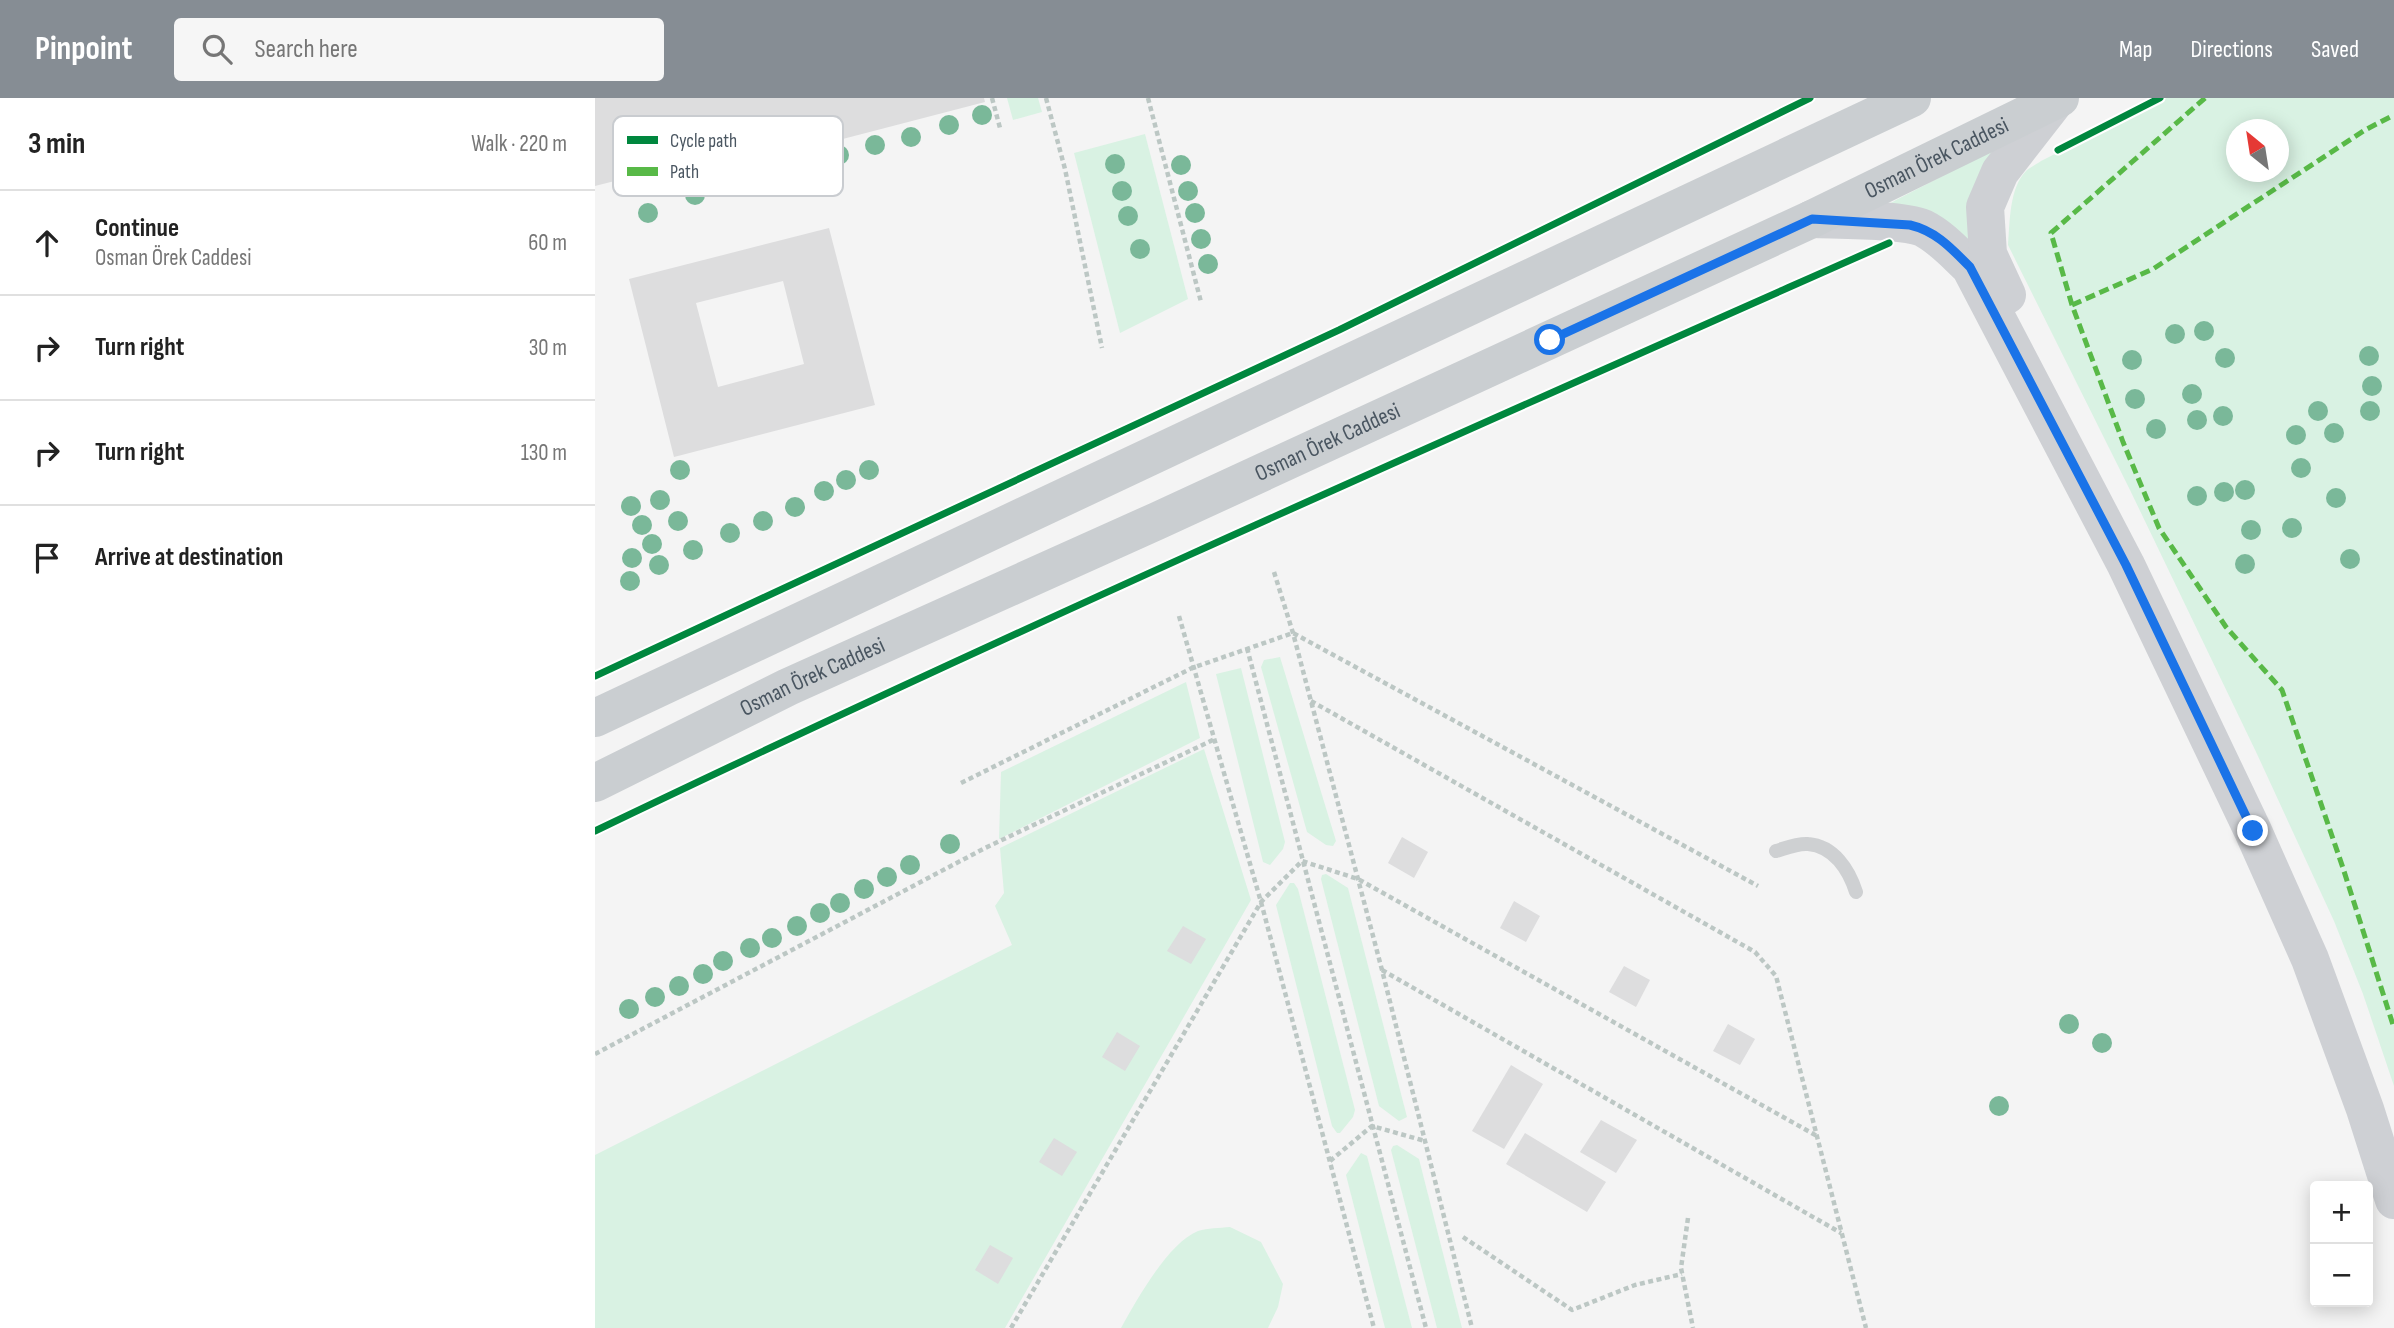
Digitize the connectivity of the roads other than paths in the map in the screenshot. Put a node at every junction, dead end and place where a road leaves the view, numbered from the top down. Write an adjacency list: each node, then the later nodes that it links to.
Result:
1 (1912, 98): 5 (main road)
2 (2058, 99): 3 (main road, Osman Örek Caddesi); 4 (street)
3 (1812, 219): 4 (street); 6 (main road, Osman Örek Caddesi)
4 (2126, 565): 9 (street)
5 (595, 719)
6 (595, 783)
7 (1776, 850): 8 (lane)
8 (1856, 892)
9 (2394, 1200)

